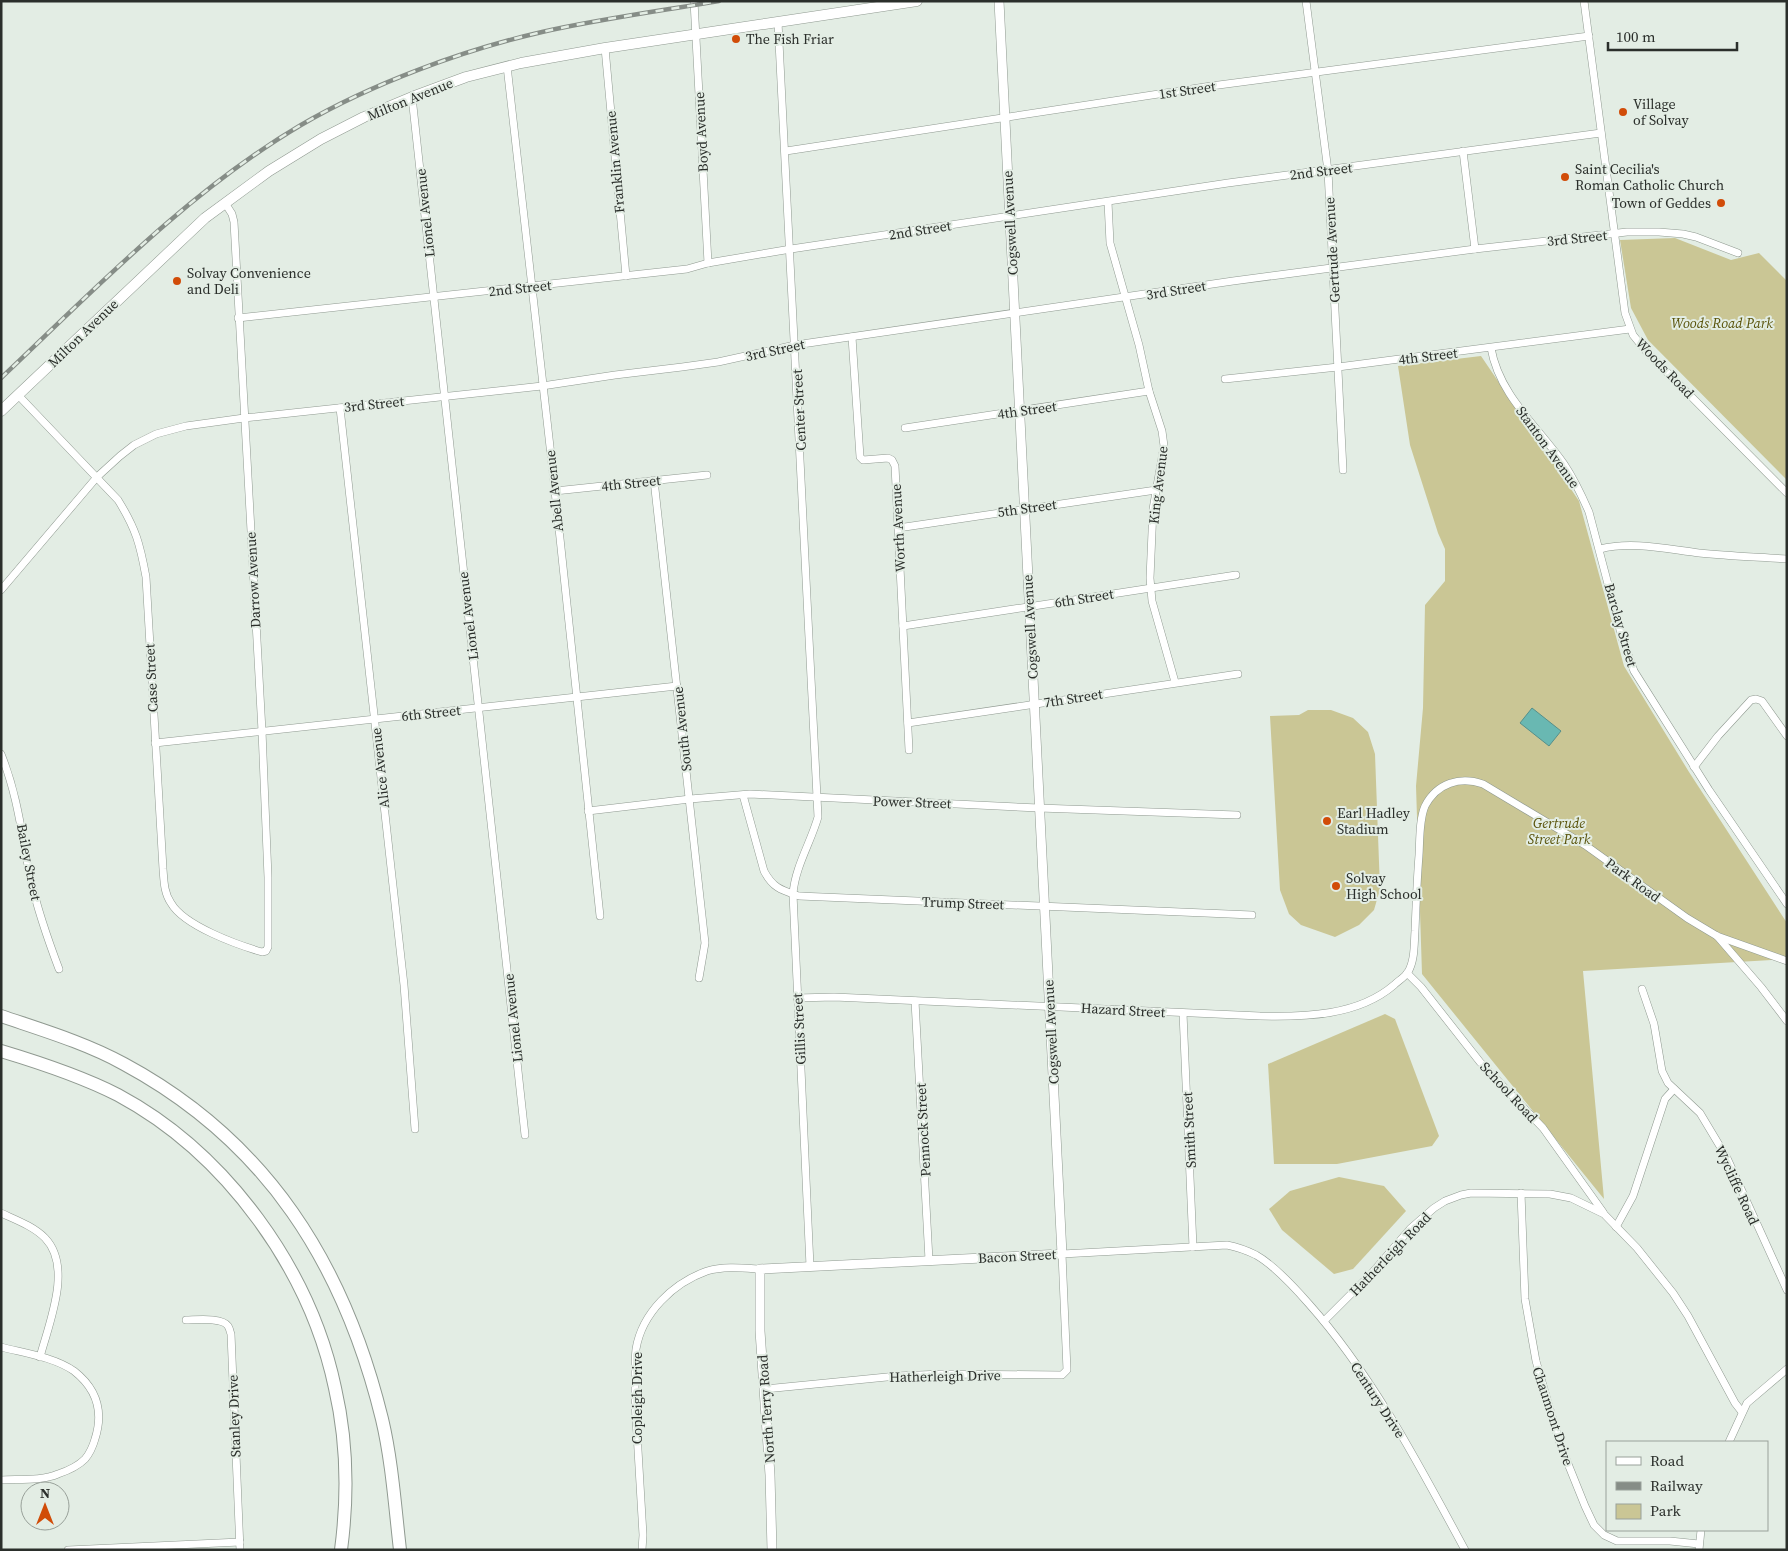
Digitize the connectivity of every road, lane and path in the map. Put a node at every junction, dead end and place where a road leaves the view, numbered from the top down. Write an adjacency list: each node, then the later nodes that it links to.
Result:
1 (694, 1): 7 (street, Boyd Avenue)
2 (917, 1): 6 (main road, Milton Avenue)
3 (999, 1): 13 (street, Cogswell Avenue)
4 (1306, 1): 11 (street, Gertrude Avenue)
5 (1584, 1): 8 (street, Woods Road)
6 (778, 22): 7 (main road, Milton Avenue); 15 (street, Center Street)
7 (696, 35): 9 (main road, Milton Avenue); 25 (street, Boyd Avenue)
8 (1589, 36): 11 (street, 1st Street); 14 (street, Woods Road)
9 (605, 48): 10 (main road, Milton Avenue); 27 (street, Franklin Avenue)
10 (507, 66): 12 (main road, Milton Avenue); 28 (street, Abell Avenue)
11 (1316, 72): 13 (street, 1st Street); 17 (street, Gertrude Avenue)
12 (412, 97): 19 (main road, Milton Avenue); 29 (street, Lionel Avenue)
13 (1005, 118): 15 (street, 1st Street); 20 (street, Cogswell Avenue)
14 (1601, 133): 16 (street, 2nd Street); 21 (street, Woods Road)
15 (786, 152): 22 (street, Center Street)
16 (1463, 152): 17 (street, 2nd Street); 23 (street)
17 (1328, 170): 18 (street, 2nd Street); 26 (street, Gertrude Avenue)
18 (1108, 202): 20 (street, 2nd Street); 30 (street, King Avenue)
19 (225, 203): 32 (street, Darrow Avenue); 41 (main road, Milton Avenue)
20 (1010, 216): 22 (street, 2nd Street); 31 (street, Cogswell Avenue)
21 (1614, 234): 23 (street, 3rd Street); 24 (street, 3rd Street); 33 (street, Woods Road)
22 (791, 250): 25 (street, 2nd Street); 35 (street, Center Street)
23 (1475, 250): 26 (street, 3rd Street)
24 (1738, 253)
25 (708, 263): 27 (street, 2nd Street)
26 (1333, 269): 30 (street, 3rd Street); 37 (street, Gertrude Avenue)
27 (626, 276): 28 (street, 2nd Street)
28 (532, 286): 29 (street, 2nd Street); 39 (street, Abell Avenue)
29 (434, 296): 32 (street, 2nd Street); 42 (street, Lionel Avenue)
30 (1126, 297): 31 (street, 3rd Street); 40 (street, King Avenue)
31 (1015, 313): 34 (street, 3rd Street); 44 (street, Cogswell Avenue)
32 (238, 318): 46 (street, Darrow Avenue)
33 (1630, 329): 36 (street, 4th Street); 54 (street, Woods Road)
34 (852, 337): 35 (street, 3rd Street); 56 (street, Worth Avenue)
35 (795, 345): 39 (street, 3rd Street); 79 (street, Center Street)
36 (1491, 348): 37 (street, 4th Street); 57 (street, Stanton Avenue)
37 (1338, 368): 38 (street, 4th Street); 48 (street, Gertrude Avenue)
38 (1225, 379)
39 (542, 386): 42 (street, 3rd Street); 53 (street, Abell Avenue)
40 (1149, 391): 44 (street, 4th Street); 52 (street, King Avenue)
41 (18, 394): 45 (main road, Milton Avenue); 50 (street, Case Street)
42 (444, 396): 43 (street, 3rd Street); 69 (street, Lionel Avenue)
43 (340, 408): 46 (street, 3rd Street); 70 (street, Alice Avenue)
44 (1019, 410): 47 (street, 4th Street); 55 (street, Cogswell Avenue)
45 (1, 411)
46 (244, 418): 50 (street, 3rd Street); 72 (street, Darrow Avenue)
47 (905, 428)
48 (1343, 470)
49 (707, 475): 51 (street, 4th Street)
50 (97, 477): 61 (street, 3rd Street); 74 (street, Case Street)
51 (654, 480): 53 (street, 4th Street); 66 (street, South Avenue)
52 (1156, 490): 55 (street, 5th Street); 60 (street, King Avenue)
53 (555, 491): 67 (street, Abell Avenue)
54 (1787, 493)
55 (1024, 509): 56 (street, 5th Street); 62 (street, Cogswell Avenue)
56 (898, 528): 63 (street, Worth Avenue)
57 (1600, 549): 58 (street); 77 (street, Barclay Street)
58 (1787, 559)
59 (1236, 575): 60 (street, 6th Street)
60 (1151, 588): 62 (street, 6th Street); 65 (street, King Avenue)
61 (1, 590)
62 (1029, 607): 63 (street, 6th Street); 68 (street, Cogswell Avenue)
63 (903, 626): 71 (street, Worth Avenue)
64 (1238, 674): 65 (street, 7th Street)
65 (1175, 682): 68 (street, 7th Street)
66 (677, 686): 67 (street, 6th Street); 80 (street, South Avenue)
67 (576, 698): 69 (street, 6th Street); 82 (street, Abell Avenue)
68 (1034, 704): 71 (street, 7th Street); 81 (street, Cogswell Avenue)
69 (479, 708): 70 (street, 6th Street); 105 (street, Lionel Avenue)
70 (374, 719): 72 (street, 6th Street); 104 (street, Alice Avenue)
71 (908, 723): 75 (street, Worth Avenue)
72 (262, 731): 74 (street, 6th Street); 90 (street, Darrow Avenue)
73 (1787, 736): 77 (street)
74 (155, 743): 90 (street, Case Street)
75 (909, 750)
76 (1, 754): 92 (street, Bailey Street)
77 (1694, 767): 85 (street, Barclay Street)
78 (743, 795): 79 (street, Power Street); 80 (street, Power Street); 84 (street, Trump Street)
79 (817, 798): 81 (street, Power Street); 84 (street, Gillis Street)
80 (690, 799): 82 (street, Power Street); 94 (street, South Avenue)
81 (1039, 808): 83 (street, Power Street); 86 (street, Cogswell Avenue)
82 (588, 811): 88 (street, Abell Avenue)
83 (1237, 815)
84 (793, 894): 86 (street, Trump Street); 96 (street, Gillis Street)
85 (1787, 904)
86 (1044, 906): 87 (street, Trump Street); 98 (street, Cogswell Avenue)
87 (1252, 915)
88 (600, 916)
89 (1717, 936): 91 (street, Park Road); 93 (street, Park Road); 101 (street)
90 (258, 951)
91 (1787, 961)
92 (59, 969)
93 (1407, 973): 99 (street, Hazard Street); 108 (street, School Road)
94 (699, 978)
95 (1642, 989): 103 (street, Wycliffe Road)
96 (797, 998): 97 (street, Hazard Street); 114 (street, Gillis Street)
97 (915, 1001): 98 (street, Hazard Street); 112 (street, Pennock Street)
98 (1050, 1007): 99 (street, Hazard Street); 111 (street, Cogswell Avenue)
99 (1183, 1013): 110 (street, Smith Street)
100 (1, 1016): 131 (highway)
101 (1787, 1021)
102 (1, 1051): 130 (highway)
103 (1674, 1089): 109 (street); 116 (street, Wycliffe Road)
104 (415, 1129)
105 (525, 1135)
106 (1521, 1193): 108 (street, Hatherleigh Road); 118 (street, Hatherleigh Road); 128 (street, Chaumont Drive)
107 (1, 1213): 120 (street)
108 (1604, 1214): 109 (street, Hatherleigh Road)
109 (1616, 1227): 123 (street, Hatherleigh Road)
110 (1193, 1247): 111 (street, Bacon Street); 113 (street, Bacon Street)
111 (1062, 1254): 112 (street, Bacon Street); 122 (street, Hatherleigh Drive)
112 (929, 1260): 114 (street, Bacon Street)
113 (1269, 1265): 118 (street, Century Drive)
114 (810, 1266): 115 (street, Bacon Street)
115 (760, 1269): 122 (street, North Terry Road); 132 (street, Copleigh Drive)
116 (1787, 1290)
117 (186, 1320): 127 (street, Stanley Drive)
118 (1324, 1321): 134 (street, Century Drive)
119 (1, 1347): 120 (street)
120 (40, 1357): 125 (street)
121 (1787, 1369): 123 (street)
122 (765, 1389): 133 (street, North Terry Road)
123 (1742, 1412): 124 (street)
124 (1729, 1441)
125 (1, 1480)
126 (1701, 1531): 128 (street)
127 (240, 1546): 129 (street)
128 (1699, 1547)
129 (68, 1550)
130 (341, 1550)
131 (400, 1550)
132 (642, 1550)
133 (772, 1550)
134 (1465, 1550)

